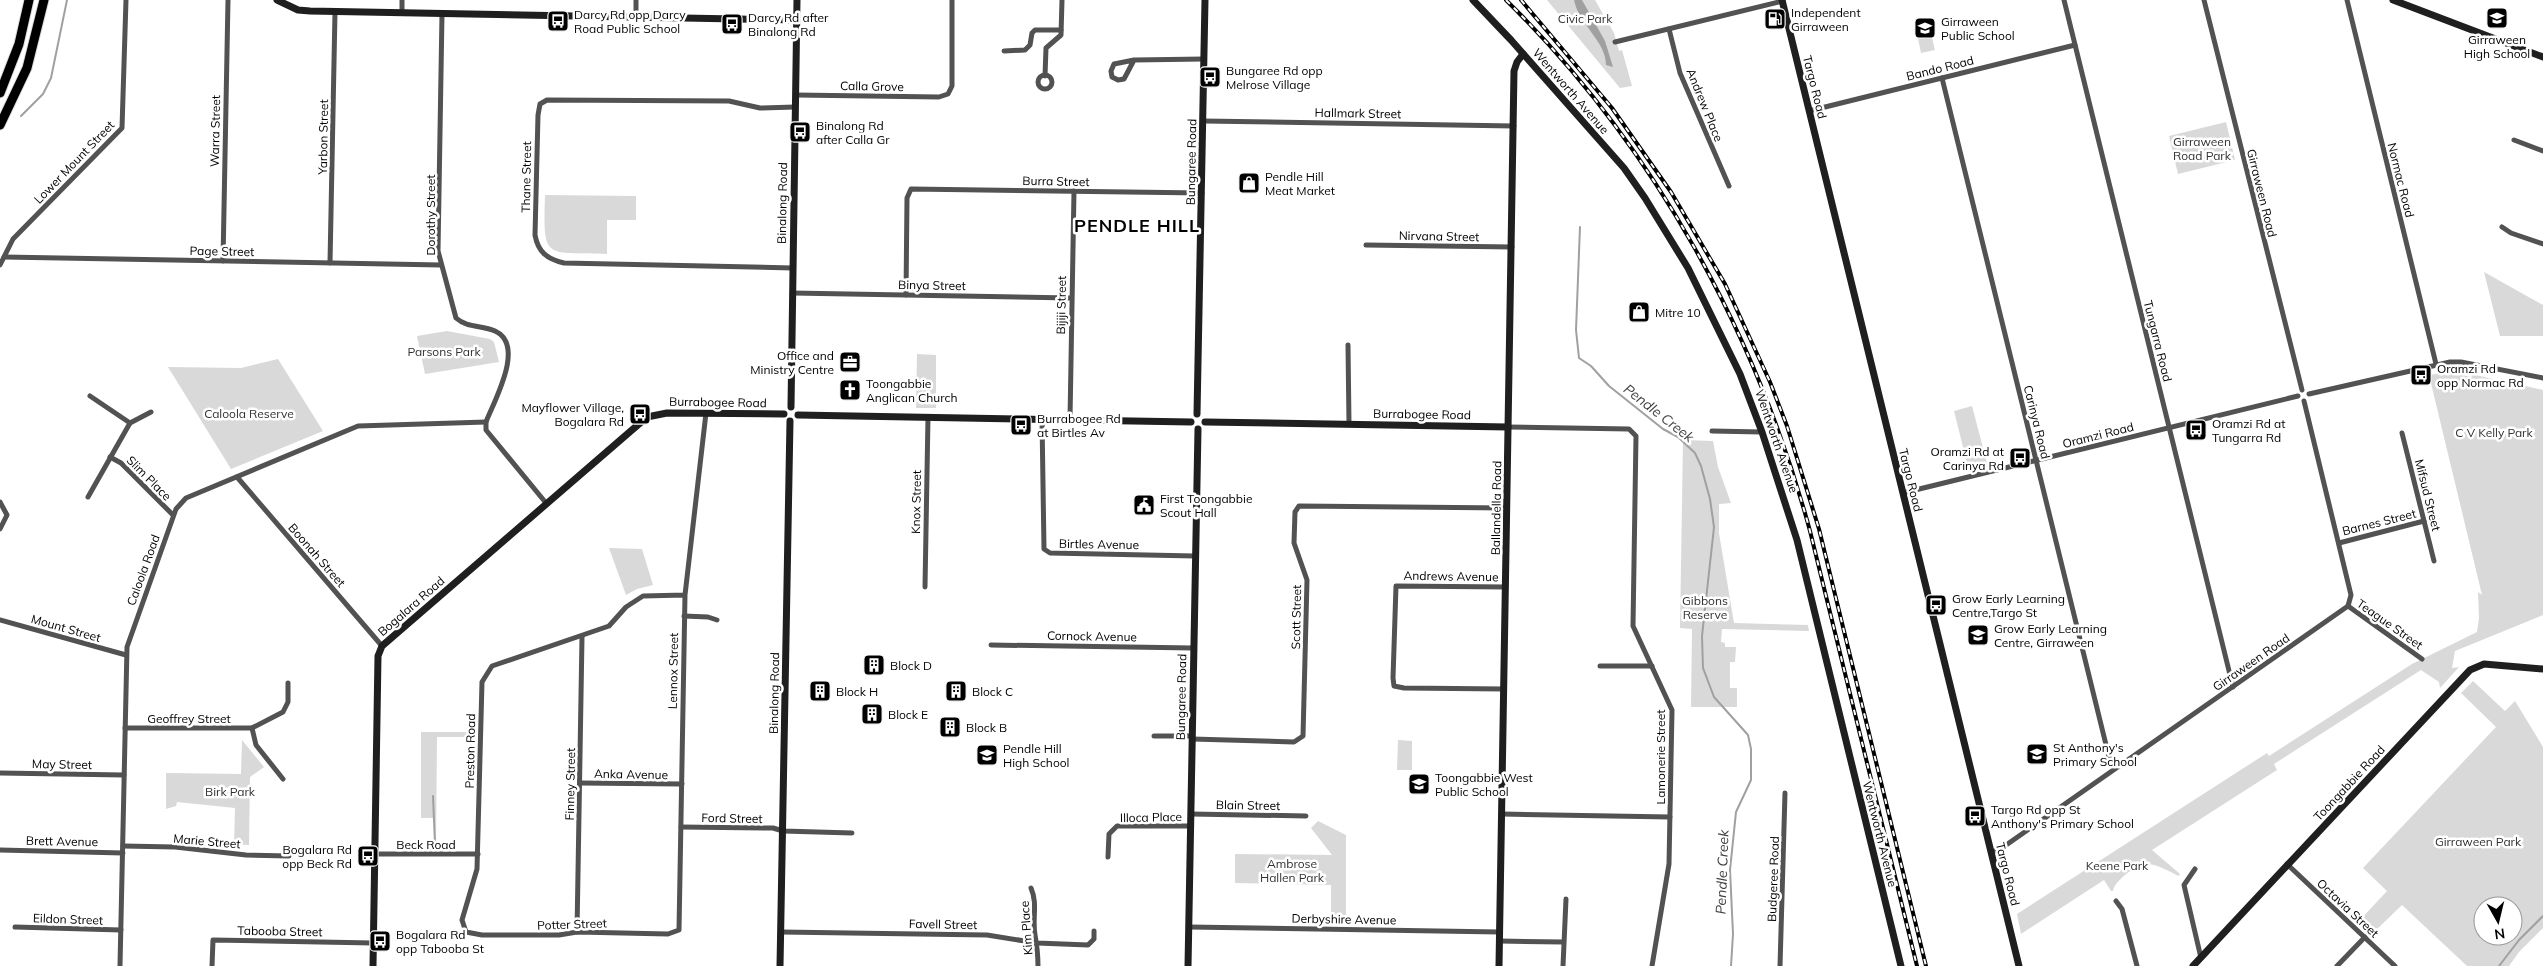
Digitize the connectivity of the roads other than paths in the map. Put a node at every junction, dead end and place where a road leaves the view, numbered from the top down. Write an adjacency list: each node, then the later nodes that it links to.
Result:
1 (29, 0): 34 (highway)
2 (44, 0): 39 (highway)
3 (126, 0): 50 (street, Lower Mount Street)
4 (228, 0): 51 (street, Warra Street)
5 (277, 0): 18 (street)
6 (402, 0): 19 (street)
7 (636, 0): 21 (street)
8 (797, 0): 22 (street, Binalong Road)
9 (952, 0): 35 (street, Calla Grove)
10 (1062, 0): 24 (street)
11 (1205, 0): 30 (street, Bungaree Road)
12 (1473, 0): 28 (street, Wentworth Avenue)
13 (1782, 0): 23 (street); 37 (street, Targo Road)
14 (2064, 0): 26 (street, Tungarra Road)
15 (2204, 0): 62 (street, Girraween Road)
16 (2347, 0): 60 (street, Normac Road)
17 (2393, 0): 29 (street)
18 (335, 12): 19 (street); 52 (street, Yarbon Street)
19 (402, 13): 20 (street)
20 (442, 14): 21 (street); 54 (street, Dorothy Street)
21 (636, 17): 22 (street)
22 (797, 20): 35 (street, Binalong Road)
23 (1669, 29): 25 (street); 43 (street, Andrew Place)
24 (1061, 30): 27 (street); 32 (street)
25 (1615, 42)
26 (2075, 45): 33 (street, Bando Road); 84 (street, Tungarra Road)
27 (1004, 51)
28 (1523, 54): 40 (street, Ballandella Road); 87 (street, Wentworth Avenue)
29 (2543, 57)
30 (1204, 59): 31 (street); 38 (street, Bungaree Road)
31 (1134, 60): 31 (street)
32 (1045, 76)
33 (1942, 78): 37 (street, Bando Road); 91 (street, Carinya Road)
34 (0, 93)
35 (796, 94): 36 (street, Binalong Road)
36 (795, 107): 55 (street, Binalong Road); 55 (street, Thane Street)
37 (1809, 111): 93 (street, Targo Road)
38 (1203, 121): 40 (street, Hallmark Street); 45 (street, Bungaree Road)
39 (0, 125)
40 (1514, 126): 49 (street, Ballandella Road)
41 (2514, 140): 42 (street)
42 (2543, 151)
43 (1728, 186)
44 (1074, 191): 45 (street, Burra Street); 57 (street, Burra Street); 58 (street, Bijiji Street)
45 (1202, 193): 71 (street, Bungaree Road)
46 (2502, 227): 47 (street)
47 (2543, 244)
48 (1366, 245): 49 (street, Nirvana Street)
49 (1512, 247): 83 (street, Ballandella Road)
50 (4, 257): 51 (street, Page Street); 53 (street, Lower Mount Street)
51 (223, 261): 52 (street, Page Street)
52 (330, 263): 54 (street, Page Street)
53 (0, 265)
54 (441, 265): 78 (street, Dorothy Street)
55 (792, 268): 56 (street, Binalong Road)
56 (792, 293): 57 (street, Binya Street); 67 (street, Binalong Road)
57 (906, 294): 58 (street, Binya Street)
58 (1071, 298): 76 (street, Bijiji Street)
59 (1348, 345): 82 (street)
60 (2436, 364): 61 (street); 63 (street)
61 (2543, 378)
62 (2302, 390): 63 (street); 65 (street)
63 (2309, 394): 66 (street)
64 (90, 396): 81 (street)
65 (2298, 396): 66 (street); 84 (street, Oramzi Road)
66 (2304, 401): 101 (street)
67 (791, 407): 70 (street); 73 (street)
68 (151, 412): 81 (street)
69 (706, 413): 70 (street, Burrabogee Road); 72 (street, Burrabogee Road); 106 (street, Lennox Street)
70 (784, 414): 77 (street)
71 (1198, 414): 79 (street); 80 (street)
72 (652, 415): 96 (street, Bogalara Road)
73 (798, 415): 74 (street); 77 (street)
74 (928, 417): 75 (street); 104 (street, Knox Street)
75 (1042, 419): 76 (street); 102 (street, Birtles Avenue)
76 (1070, 419): 79 (street)
77 (790, 421): 140 (street, Binalong Road)
78 (486, 422): 92 (street, Caloola Road); 96 (street)
79 (1191, 422): 85 (street)
80 (1205, 422): 82 (street, Burrabogee Road); 85 (street)
81 (130, 423): 90 (street, Slim Place)
82 (1348, 424): 83 (street, Burrabogee Road)
83 (1508, 427): 89 (street, Burrabogee Road); 97 (street, Ballandella Road)
84 (2169, 428): 91 (street, Oramzi Road); 121 (street, Tungarra Road)
85 (1198, 429): 102 (street, Bungaree Road)
86 (1712, 431): 87 (street)
87 (1762, 432): 179 (street, Wentworth Avenue)
88 (2402, 433): 99 (street, Mifsud Street)
89 (1636, 436): 118 (street, Lamonerie Street)
90 (110, 457): 94 (street, Slim Place); 98 (street, Slim Place)
91 (2036, 460): 93 (street, Oramzi Road); 127 (street, Carinya Road)
92 (237, 477): 98 (street, Caloola Road); 113 (street, Boonah Street)
93 (1903, 493): 144 (street, Targo Road)
94 (88, 497)
95 (0, 502): 100 (street)
96 (546, 503): 113 (street, Bogalara Road)
97 (1507, 508): 105 (street, Ballandella Road); 126 (street, Scott Street)
98 (173, 515): 115 (street, Caloola Road)
99 (2424, 521): 101 (street, Barnes Street); 103 (street, Mifsud Street)
100 (0, 529)
101 (2339, 543): 107 (street)
102 (1195, 556): 114 (street, Bungaree Road)
103 (2434, 561)
104 (925, 587)
105 (1506, 587): 122 (street, Ballandella Road); 122 (street, Andrews Avenue)
106 (685, 595): 108 (street, Lennox Street); 111 (street)
107 (2348, 606): 116 (street, Teague Street); 121 (street, Girraween Road)
108 (684, 616): 110 (street); 132 (street, Lennox Street)
109 (0, 620): 115 (street, Mount Street)
110 (717, 620)
111 (582, 636): 131 (street, Finney Street); 146 (street, Preston Road)
112 (991, 645): 114 (street, Cornock Avenue)
113 (382, 646): 145 (street, Bogalara Road)
114 (1193, 648): 126 (street, Bungaree Road)
115 (126, 655): 123 (street, Caloola Road)
116 (2422, 659)
117 (1600, 666): 118 (street)
118 (1652, 666): 137 (street, Lamonerie Street)
119 (2543, 669): 149 (street, Toongabbie Road)
120 (288, 683): 124 (street, Geoffrey Street)
121 (2233, 687): 127 (street, Girraween Road)
122 (1504, 689): 135 (street, Ballandella Road)
123 (125, 728): 124 (street, Geoffrey Street); 129 (street, Caloola Road)
124 (252, 728): 130 (street)
125 (1154, 736): 126 (street)
126 (1192, 738): 134 (street, Bungaree Road)
127 (2114, 769): 144 (street, Girraween Road)
128 (0, 773): 129 (street, May Street)
129 (124, 775): 143 (street, Caloola Road)
130 (283, 779)
131 (580, 783): 132 (street, Anka Avenue); 160 (street, Finney Street)
132 (682, 784): 139 (street, Lennox Street)
133 (1785, 793): 178 (street, Budgeree Road)
134 (1190, 814): 136 (street, Blain Street); 138 (street, Bungaree Road)
135 (1502, 814): 137 (street); 162 (street, Ballandella Road)
136 (1306, 816)
137 (1670, 817): 177 (street, Lamonerie Street)
138 (1190, 826): 148 (street, Illoca Place); 155 (street, Bungaree Road)
139 (681, 827): 140 (street, Ford Street); 157 (street, Lennox Street)
140 (783, 831): 141 (street, Ford Street); 161 (street, Binalong Road)
141 (852, 833)
142 (0, 850): 143 (street, Brett Avenue)
143 (123, 850): 147 (street, Marie Street); 156 (street, Caloola Road)
144 (1991, 852): 180 (street, Targo Road)
145 (375, 854): 146 (street, Beck Road); 166 (street, Bogalara Road)
146 (478, 854): 159 (street, Preston Road)
147 (289, 856)
148 (1108, 857)
149 (2287, 864): 163 (street, Octavia Street); 168 (street, Toongabbie Road)
150 (2195, 869): 168 (street)
151 (1031, 888): 167 (street, Kim Place)
152 (1566, 899): 165 (street)
153 (2116, 901): 181 (street)
154 (15, 926): 156 (street, Eildon Street)
155 (1189, 927): 162 (street, Derbyshire Avenue); 174 (street, Bungaree Road)
156 (121, 930): 169 (street, Caloola Road)
157 (678, 930): 160 (street, Potter Street)
158 (1094, 931): 167 (street, Favell Street)
159 (466, 932): 160 (street, Potter Street)
160 (577, 932)
161 (781, 932): 167 (street, Favell Street); 172 (street, Binalong Road)
162 (1500, 932): 164 (street, Ballandella Road)
163 (2365, 937): 183 (street); 184 (street, Octavia Street)
164 (1499, 941): 165 (street); 175 (street, Ballandella Road)
165 (1563, 942): 176 (street)
166 (373, 943): 170 (street, Tabooba Street); 171 (street, Bogalara Road)
167 (1037, 943): 173 (street, Kim Place)
168 (2201, 958): 182 (street, Toongabbie Road)
169 (120, 966)
170 (212, 966)
171 (373, 966)
172 (780, 966)
173 (1038, 966)
174 (1188, 966)
175 (1499, 966)
176 (1563, 966)
177 (1652, 966)
178 (1780, 966)
179 (1901, 966)
180 (2019, 966)
181 (2137, 966)
182 (2193, 966)
183 (2337, 966)
184 (2395, 966)

